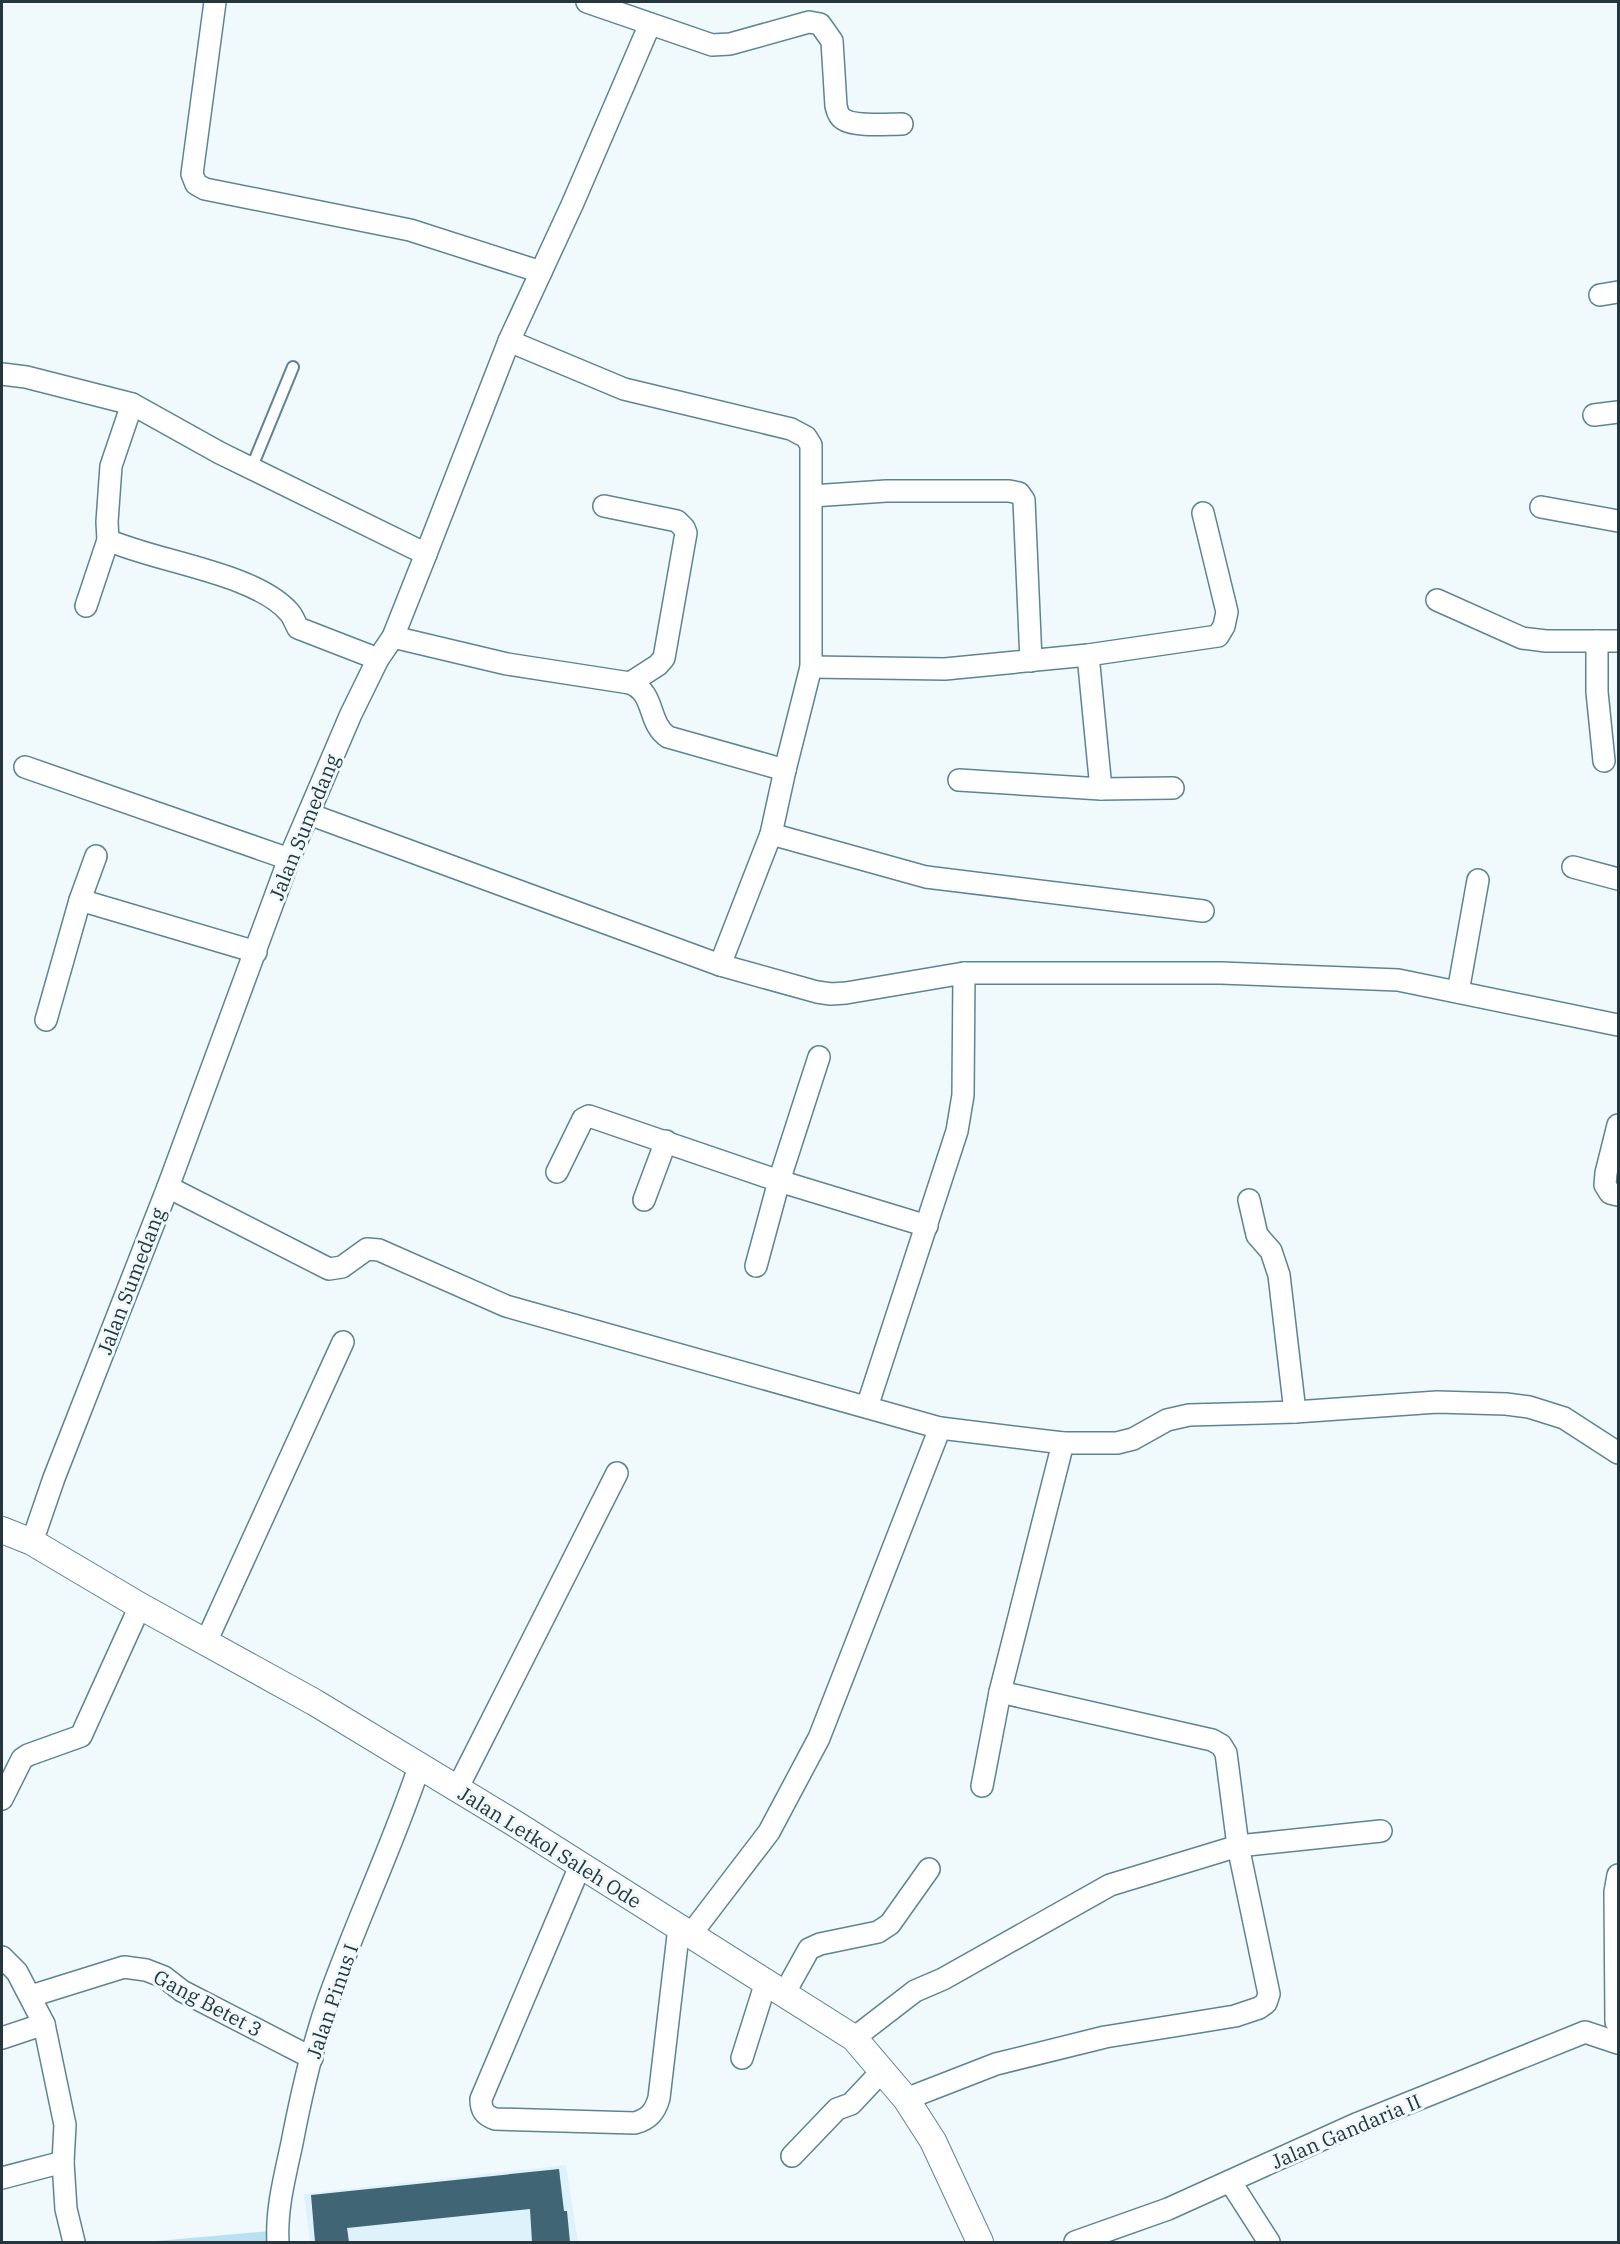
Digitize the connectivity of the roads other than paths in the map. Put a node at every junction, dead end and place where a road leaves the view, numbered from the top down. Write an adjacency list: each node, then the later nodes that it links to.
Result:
1 (215, 2): 5 (street)
2 (587, 2): 3 (street)
3 (650, 24): 4 (street); 5 (street, Jalan Sumedang)
4 (902, 124)
5 (541, 272): 6 (street, Jalan Sumedang)
6 (509, 341): 13 (street); 19 (street, Jalan Sumedang)
7 (293, 367): 12 (lane)
8 (2, 374): 9 (street)
9 (132, 404): 12 (street); 18 (street)
10 (1618, 412): 11 (street)
11 (1593, 416)
12 (251, 469): 19 (street)
13 (813, 495): 27 (street); 28 (street)
14 (604, 506): 29 (street)
15 (1541, 507): 17 (street)
16 (1203, 513): 25 (street)
17 (1618, 521)
18 (108, 540): 21 (street); 26 (street)
19 (426, 554): 22 (street, Jalan Sumedang)
20 (1437, 600): 24 (street)
21 (86, 606)
22 (393, 637): 26 (street, Jalan Sumedang); 29 (street)
23 (1618, 640): 24 (street)
24 (1597, 641): 30 (street)
25 (1088, 655): 27 (street); 35 (street)
26 (378, 659): 36 (street, Jalan Sumedang)
27 (1031, 661): 28 (street)
28 (811, 667): 32 (street)
29 (630, 683): 32 (street)
30 (1604, 761)
31 (25, 766): 39 (street)
32 (785, 770): 37 (street)
33 (958, 780): 35 (street)
34 (1173, 788): 35 (street)
35 (1101, 789)
36 (309, 814): 39 (street, Jalan Sumedang); 46 (street)
37 (771, 834): 44 (street); 46 (street)
38 (96, 856): 43 (street)
39 (289, 859): 45 (street, Jalan Sumedang)
40 (1573, 867): 42 (street)
41 (1478, 879): 48 (street)
42 (1618, 879)
43 (80, 900): 45 (street); 49 (street)
44 (1203, 911)
45 (256, 952): 56 (street, Jalan Sumedang)
46 (720, 965): 47 (street)
47 (964, 973): 48 (street); 60 (street)
48 (1458, 992): 50 (street)
49 (46, 1020)
50 (1618, 1025)
51 (819, 1057): 55 (street)
52 (1618, 1125): 57 (street)
53 (666, 1141): 54 (street); 55 (street); 58 (street)
54 (557, 1172)
55 (779, 1181): 60 (street); 61 (street)
56 (168, 1187): 63 (street); 70 (street, Jalan Sumedang)
57 (1618, 1195)
58 (644, 1200)
59 (1249, 1200): 64 (street)
60 (927, 1226): 63 (street)
61 (756, 1266)
62 (343, 1342): 72 (street)
63 (867, 1407): 65 (street)
64 (1295, 1412): 66 (street); 67 (street)
65 (940, 1428): 66 (street); 83 (street)
66 (1063, 1443): 73 (street)
67 (1618, 1453)
68 (617, 1473): 76 (street)
69 (2, 1530): 70 (street, Jalan Letkol Saleh Ode)
70 (32, 1542): 71 (street, Jalan Letkol Saleh Ode)
71 (140, 1606): 72 (street, Jalan Letkol Saleh Ode); 77 (street)
72 (206, 1642): 74 (street, Jalan Letkol Saleh Ode)
73 (1000, 1692): 75 (street); 79 (street)
74 (419, 1767): 76 (street, Jalan Letkol Saleh Ode); 93 (street, Jalan Pinus I)
75 (982, 1786)
76 (457, 1789): 80 (street, Jalan Letkol Saleh Ode)
77 (2, 1799)
78 (1382, 1831): 79 (street)
79 (1238, 1846): 91 (street); 96 (street)
80 (580, 1866): 83 (street, Jalan Letkol Saleh Ode); 83 (street)
81 (929, 1869): 85 (street)
82 (1618, 1875): 87 (street)
83 (686, 1930): 85 (street, Jalan Letkol Saleh Ode)
84 (2, 1957): 86 (street)
85 (775, 1988): 91 (street, Jalan Letkol Saleh Ode); 94 (street)
86 (31, 1996): 88 (street); 93 (street, Gang Betet 3)
87 (1617, 2021): 89 (street, Jalan Gandaria II)
88 (44, 2024): 90 (street); 98 (street)
89 (1585, 2032): 92 (street); 100 (street, Jalan Gandaria II)
90 (2, 2038)
91 (854, 2038): 95 (street, Jalan Letkol Saleh Ode)
92 (1618, 2043)
93 (312, 2058): 102 (street, Jalan Pinus I)
94 (742, 2058)
95 (883, 2070): 96 (street, Jalan Letkol Saleh Ode); 97 (street)
96 (906, 2099): 103 (street, Jalan Letkol Saleh Ode)
97 (792, 2157)
98 (63, 2162): 99 (street); 101 (street)
99 (2, 2178)
100 (1230, 2181): 104 (street, Jalan Gandaria II); 105 (street)
101 (74, 2242)
102 (279, 2242)
103 (980, 2242)
104 (1075, 2242)
105 (1269, 2242)

